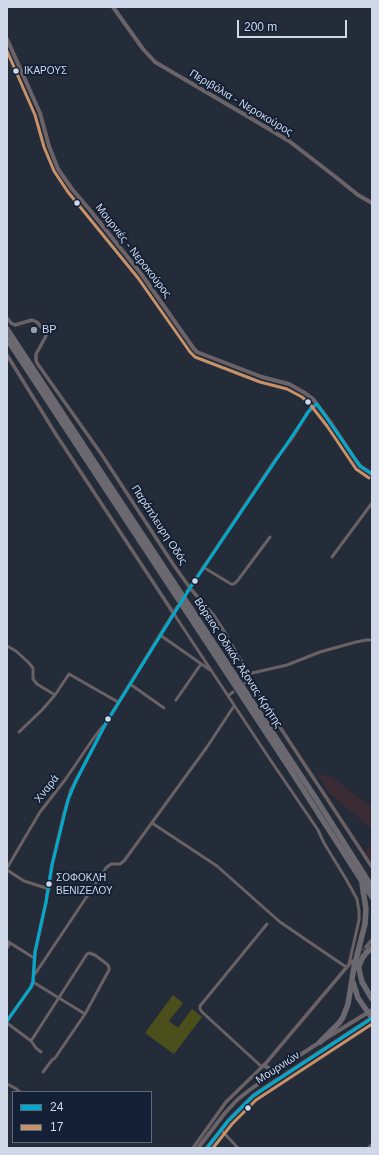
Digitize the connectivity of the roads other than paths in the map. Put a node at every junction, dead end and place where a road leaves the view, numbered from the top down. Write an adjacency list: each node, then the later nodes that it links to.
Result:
1 (113, 7): 3 (main road, Περιβόλια - Νεροκούρος)
2 (7, 39): 10 (main road, Μουρνιές - Νεροκούρος)
3 (372, 203)
4 (7, 318): 16 (street, Παράπλευρη Οδός)
5 (9, 328): 9 (highway, Βόρειος Οδικός Άξονας Κρήτης)
6 (7, 339): 41 (highway, Βόρειος Οδικός Άξονας Κρήτης)
7 (7, 355): 19 (street)
8 (31, 356): 9 (highway)
9 (31, 365): 42 (highway, Βόρειος Οδικός Άξονας Κρήτης)
10 (317, 404): 11 (main road, Μουρνιές - Νεροκούρος); 15 (street)
11 (372, 474)
12 (372, 503): 14 (street)
13 (270, 537): 15 (street)
14 (332, 557)
15 (203, 568): 16 (street)
16 (190, 588): 17 (street); 25 (street, Παράπλευρη Οδός)
17 (187, 592)
18 (178, 606): 19 (street, Χναρά)
19 (174, 614): 20 (street, Χναρά); 24 (street)
20 (160, 635): 23 (street); 28 (street, Χναρά)
21 (372, 640): 25 (street)
22 (7, 646): 30 (street)
23 (201, 664): 24 (street); 32 (street)
24 (212, 671): 31 (street)
25 (248, 674): 26 (street, Παράπλευρη Οδός)
26 (251, 680): 27 (street); 39 (street, Παράπλευρη Οδός)
27 (245, 683)
28 (130, 684): 33 (street, Χναρά); 35 (street)
29 (233, 692): 31 (street)
30 (55, 695): 33 (street); 37 (street)
31 (228, 696): 34 (street)
32 (176, 700)
33 (118, 702): 36 (street, Χναρά)
34 (234, 706): 38 (street); 52 (street)
35 (164, 708)
36 (106, 723): 40 (street, Χναρά); 43 (street, Χναρά)
37 (19, 732)
38 (152, 823): 52 (street); 53 (street)
39 (372, 867)
40 (7, 869): 43 (street)
41 (362, 882): 44 (highway, Βόρειος Οδικός Άξονας Κρήτης); 54 (highway)
42 (372, 887)
43 (49, 889): 51 (street, Χναρά)
44 (372, 897)
45 (267, 924): 67 (street)
46 (372, 940): 48 (street)
47 (9, 942): 49 (street); 51 (street)
48 (366, 946)
49 (7, 948)
50 (372, 948): 56 (highway)
51 (34, 958): 53 (street, Χναρά)
52 (349, 964): 67 (street)
53 (35, 974): 55 (street, Χναρά)
54 (353, 976): 60 (highway); 65 (highway)
55 (33, 982): 58 (street); 63 (street, Χναρά)
56 (365, 988): 57 (highway); 59 (highway)
57 (372, 992)
58 (60, 998): 61 (street); 61 (street); 64 (street)
59 (372, 999)
60 (370, 1011): 62 (highway); 65 (main road)
61 (86, 1014): 68 (street)
62 (372, 1018): 72 (main road, Μουρνιών)
63 (7, 1022): 64 (street)
64 (31, 1041): 66 (street)
65 (320, 1042): 69 (main road)
66 (41, 1052)
67 (263, 1066): 69 (main road); 74 (street)
68 (43, 1072)
69 (274, 1072): 75 (main road)
70 (7, 1084): 71 (street)
71 (19, 1091)
72 (220, 1130): 76 (main road, Μουρνιών); 77 (street)
73 (372, 1144): 78 (street)
74 (193, 1148)
75 (198, 1148)
76 (207, 1148)
77 (238, 1148)
78 (368, 1148)

